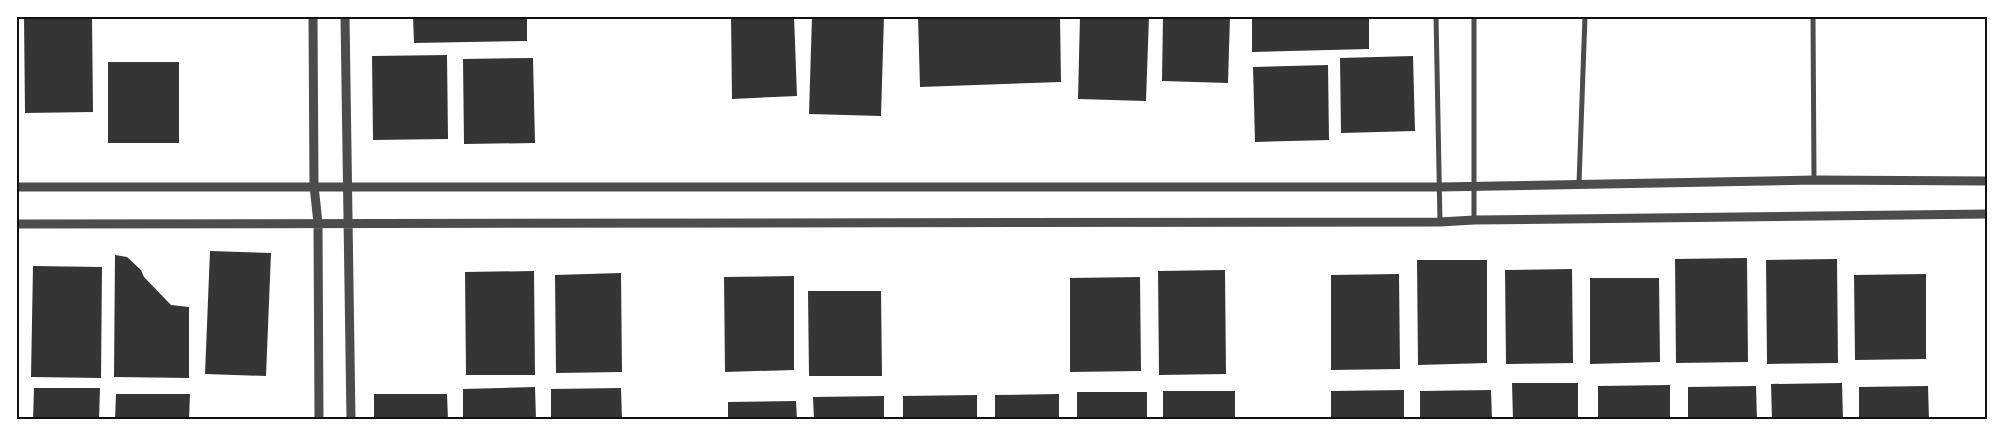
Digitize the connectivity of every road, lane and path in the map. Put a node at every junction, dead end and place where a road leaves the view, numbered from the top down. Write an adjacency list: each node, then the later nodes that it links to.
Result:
1 (313, 16): 10 (street)
2 (344, 16): 11 (street)
3 (1436, 16): 14 (street)
4 (1474, 16): 12 (street)
5 (1585, 16): 9 (street)
6 (1813, 16): 7 (street)
7 (1814, 180): 8 (street); 9 (street)
8 (1988, 181)
9 (1579, 183): 12 (street)
10 (314, 186): 11 (street); 13 (street); 18 (street)
11 (347, 186): 14 (street); 20 (street)
12 (1473, 186): 14 (street); 16 (street)
13 (16, 187)
14 (1439, 187): 17 (street)
15 (1988, 214): 16 (street)
16 (1474, 220): 17 (street)
17 (1440, 222): 20 (street)
18 (318, 223): 19 (street); 20 (street); 21 (street)
19 (16, 224)
20 (348, 225): 22 (street)
21 (319, 420)
22 (351, 420)

